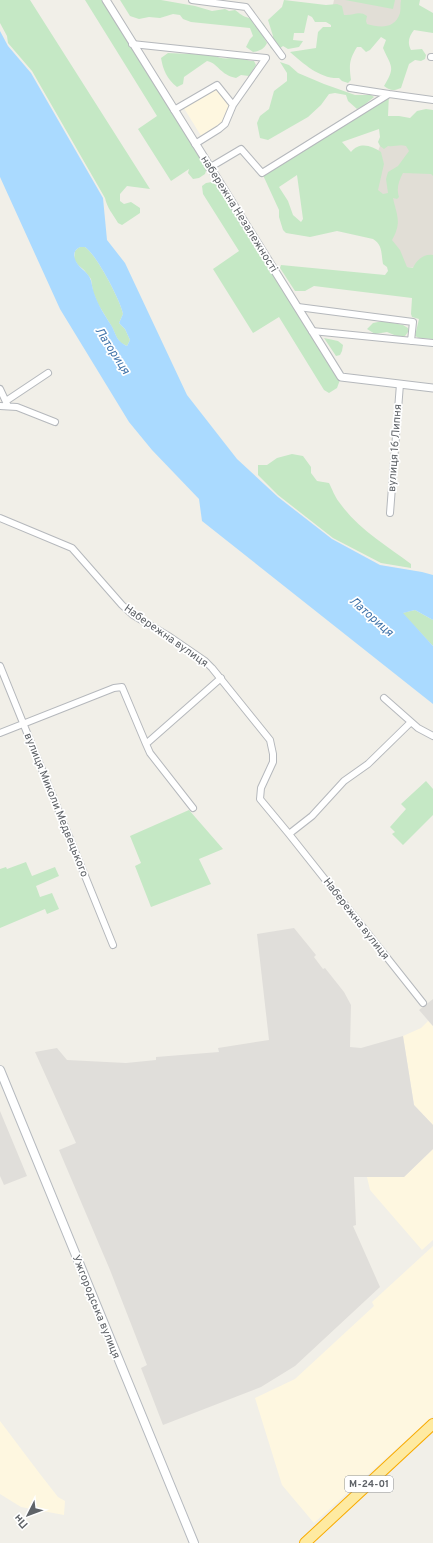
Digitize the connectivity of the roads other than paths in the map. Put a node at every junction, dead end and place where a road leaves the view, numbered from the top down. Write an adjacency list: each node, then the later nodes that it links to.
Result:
1 (106, 0): 5 (street, набережна Незалежності)
2 (192, 0): 4 (street)
3 (241, 0): 4 (street)
4 (246, 7): 6 (street)
5 (132, 44): 10 (street); 11 (street, набережна Незалежності)
6 (282, 56)
7 (350, 88): 8 (street)
8 (389, 94): 9 (street); 13 (street)
9 (433, 100)
10 (233, 105): 11 (street); 12 (street)
11 (174, 110): 12 (street, набережна Незалежності)
12 (195, 144): 13 (street, набережна Незалежності)
13 (209, 168): 14 (street, набережна Незалежності)
14 (298, 307): 15 (street, набережна Незалежності); 16 (street)
15 (312, 331): 16 (street); 19 (street, набережна Незалежності)
16 (411, 341): 17 (street)
17 (433, 343)
18 (48, 373): 22 (street)
19 (400, 384): 20 (street); 25 (street, вулиця 16 Липня)
20 (433, 388)
21 (0, 390): 22 (street)
22 (7, 404): 23 (street); 24 (street)
23 (0, 406)
24 (55, 422)
25 (390, 513)
26 (0, 518): 28 (street, Набережна вулиця)
27 (0, 666): 31 (street, вулиця Миколи Медвецького)
28 (222, 678): 34 (street); 36 (street, Набережна вулиця)
29 (384, 698): 30 (street)
30 (411, 722): 33 (street); 36 (street)
31 (23, 723): 32 (street); 34 (street); 37 (street, вулиця Миколи Медвецького)
32 (0, 733)
33 (433, 736)
34 (146, 744): 35 (street)
35 (193, 808)
36 (289, 834): 38 (street, Набережна вулиця)
37 (113, 945)
38 (423, 1003)
39 (0, 1072): 41 (main road, Ужгородська вулиця)
40 (433, 1424): 42 (highway, М-24-01)
41 (192, 1540)
42 (305, 1543)

